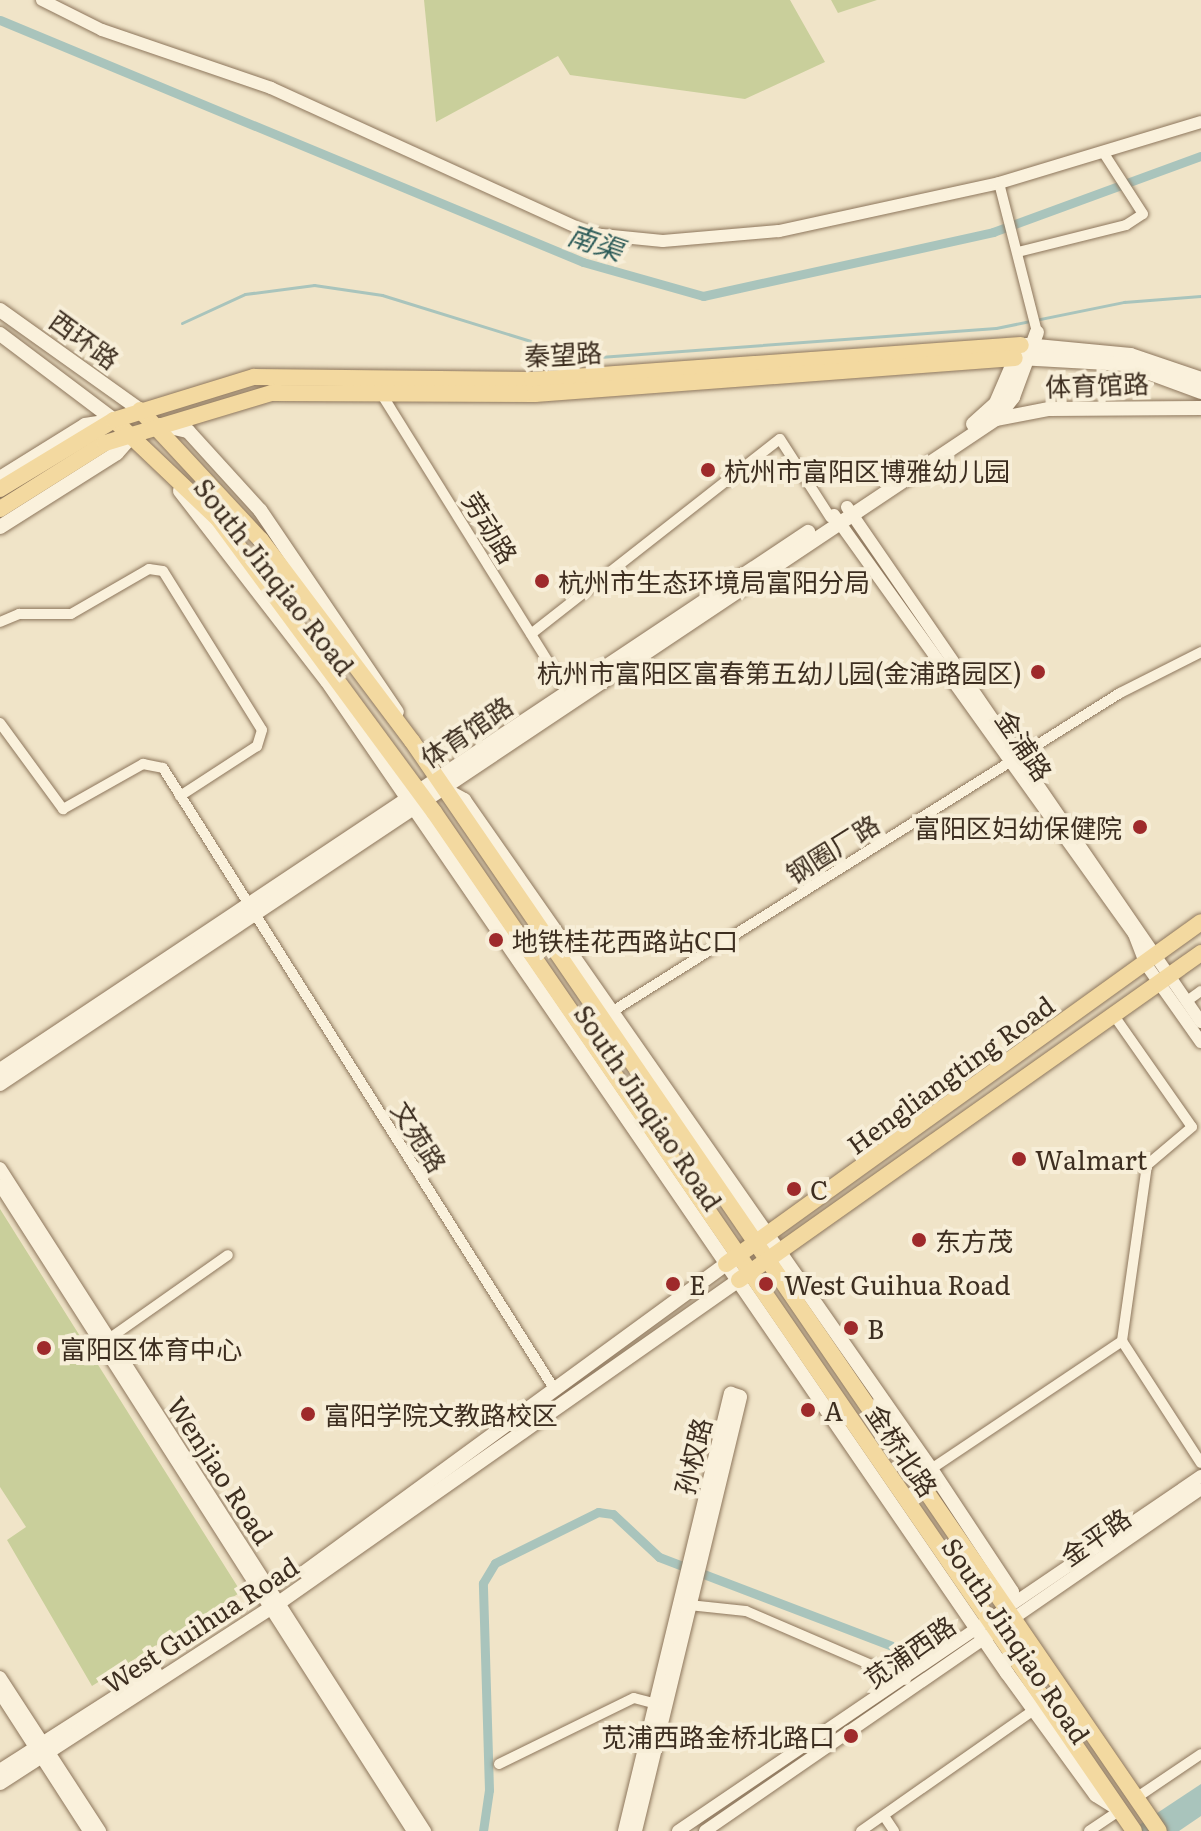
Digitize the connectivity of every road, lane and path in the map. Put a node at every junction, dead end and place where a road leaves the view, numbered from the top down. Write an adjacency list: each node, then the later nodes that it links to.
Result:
1 (42, 0): 4 (street)
2 (1201, 122): 3 (street)
3 (1108, 161): 4 (street); 5 (street)
4 (999, 183): 5 (street)
5 (1017, 247): 8 (street)
6 (0, 310): 13 (main road, 西环路)
7 (0, 334): 15 (main road, 西环路)
8 (1028, 344): 9 (main road, 体育馆路); 10 (main road, 秦望路); 11 (main road, 体育馆路); 14 (main road, 体育馆路)
9 (1201, 379)
10 (376, 384): 13 (main road, 秦望路); 16 (main road, 秦望路); 24 (street, 劳动路)
11 (1201, 392)
12 (1201, 408): 14 (main road, 体育馆路)
13 (140, 410): 15 (main road, 秦望路); 16 (main road, South Jinqiao Road)
14 (990, 418): 21 (main road, 体育馆路)
15 (114, 420): 17 (main road, South Jinqiao Road); 18 (main road, 秦望路); 19 (main road, 秦望路)
16 (156, 424): 17 (main road, 秦望路); 29 (main road, South Jinqiao Road)
17 (130, 434): 20 (main road, 秦望路); 22 (main road, 秦望路); 31 (main road, South Jinqiao Road)
18 (0, 478)
19 (0, 489)
20 (0, 509)
21 (841, 515): 24 (street); 26 (main road, 体育馆路); 28 (street, 金浦路)
22 (0, 527)
23 (0, 622): 30 (street)
24 (531, 634): 26 (street, 劳动路)
25 (1201, 652): 28 (street, 钢圈厂路)
26 (570, 696): 29 (main road, 体育馆路)
27 (0, 723): 30 (street, 文苑路)
28 (1015, 759): 37 (street, 金浦路); 42 (street, 钢圈厂路)
29 (439, 784): 31 (main road, 体育馆路); 34 (main road, South Jinqiao Road); 35 (main road, South Jinqiao Road)
30 (180, 796): 32 (street, 文苑路)
31 (415, 800): 32 (main road, 体育馆路); 40 (main road, South Jinqiao Road); 44 (main road, South Jinqiao Road)
32 (251, 911): 47 (main road, 体育馆路); 48 (main road, 体育馆路); 59 (street, 文苑路)
33 (1201, 922): 37 (main road, Hengliangting Road)
34 (547, 940): 35 (main road); 51 (main road, South Jinqiao Road)
35 (571, 953): 42 (main road, South Jinqiao Road)
36 (1201, 953): 38 (main road, Hengliangting Road)
37 (1150, 960): 38 (street, 金浦路); 51 (main road, Hengliangting Road)
38 (1165, 980): 41 (street, 金浦路); 43 (main road, Hengliangting Road); 46 (street, 金浦路)
39 (1201, 991): 41 (street)
40 (559, 993): 44 (main road); 52 (main road, South Jinqiao Road)
41 (1187, 1001): 45 (street, 金浦路)
42 (613, 1011): 51 (main road, South Jinqiao Road)
43 (1115, 1017): 54 (main road, Hengliangting Road); 58 (street)
44 (560, 1019): 55 (main road, South Jinqiao Road)
45 (1201, 1022)
46 (1201, 1042)
47 (0, 1070)
48 (0, 1084)
49 (0, 1168): 57 (street, Wenjiao Road)
50 (0, 1185): 68 (street, Wenjiao Road)
51 (761, 1238): 52 (main road, Hengliangting Road); 54 (main road, 金桥北路)
52 (740, 1253): 55 (main road, Hengliangting Road); 56 (main road, 金桥北路)
53 (228, 1255): 57 (street)
54 (775, 1259): 56 (main road, Hengliangting Road); 61 (main road, 金桥北路); 69 (main road, 金桥北路)
55 (726, 1264): 56 (main road, South Jinqiao Road); 59 (main road, West Guihua Road)
56 (745, 1277): 64 (main road, 金桥北路); 65 (main road, South Jinqiao Road); 68 (main road, West Guihua Road)
57 (110, 1338): 68 (street, Wenjiao Road)
58 (1122, 1341): 60 (street); 61 (street)
59 (555, 1390): 68 (main road, West Guihua Road)
60 (1201, 1463)
61 (931, 1469): 69 (main road, 金桥北路)
62 (1201, 1476): 69 (street, 苋浦西路)
63 (1201, 1489): 69 (street, 金平路)
64 (920, 1518): 65 (main road); 70 (main road, 金桥北路)
65 (923, 1545): 70 (main road, South Jinqiao Road)
66 (695, 1561): 66 (main road, 孙权路); 67 (main road, 孙权路)
67 (688, 1596): 72 (street); 74 (main road, 孙权路); 89 (main road, 孙权路)
68 (272, 1601): 76 (main road, West Guihua Road); 86 (street); 87 (street)
69 (1011, 1614): 70 (street, 苋浦西路); 81 (main road, 金桥北路)
70 (986, 1632): 72 (street, 苋浦西路); 75 (main road, South Jinqiao Road); 83 (main road, 金桥北路); 91 (street, 苋浦西路)
71 (0, 1677): 76 (street)
72 (906, 1680): 90 (street, 苋浦西路)
73 (0, 1693): 76 (street)
74 (656, 1704): 78 (street); 88 (main road, 孙权路)
75 (1034, 1710): 82 (street); 83 (main road, South Jinqiao Road)
76 (42, 1750): 79 (main road, West Guihua Road); 80 (main road, West Guihua Road); 84 (street); 85 (street)
77 (1201, 1754): 81 (street)
78 (499, 1764)
79 (0, 1771)
80 (0, 1783)
81 (1140, 1804): 95 (main road, 金桥北路)
82 (884, 1816): 92 (street); 93 (street)
83 (1127, 1821): 94 (street)
84 (89, 1831)
85 (100, 1831)
86 (413, 1831)
87 (425, 1831)
88 (625, 1831)
89 (635, 1831)
90 (678, 1831)
91 (705, 1831)
92 (861, 1831)
93 (894, 1831)
94 (1089, 1831)
95 (1159, 1831)

